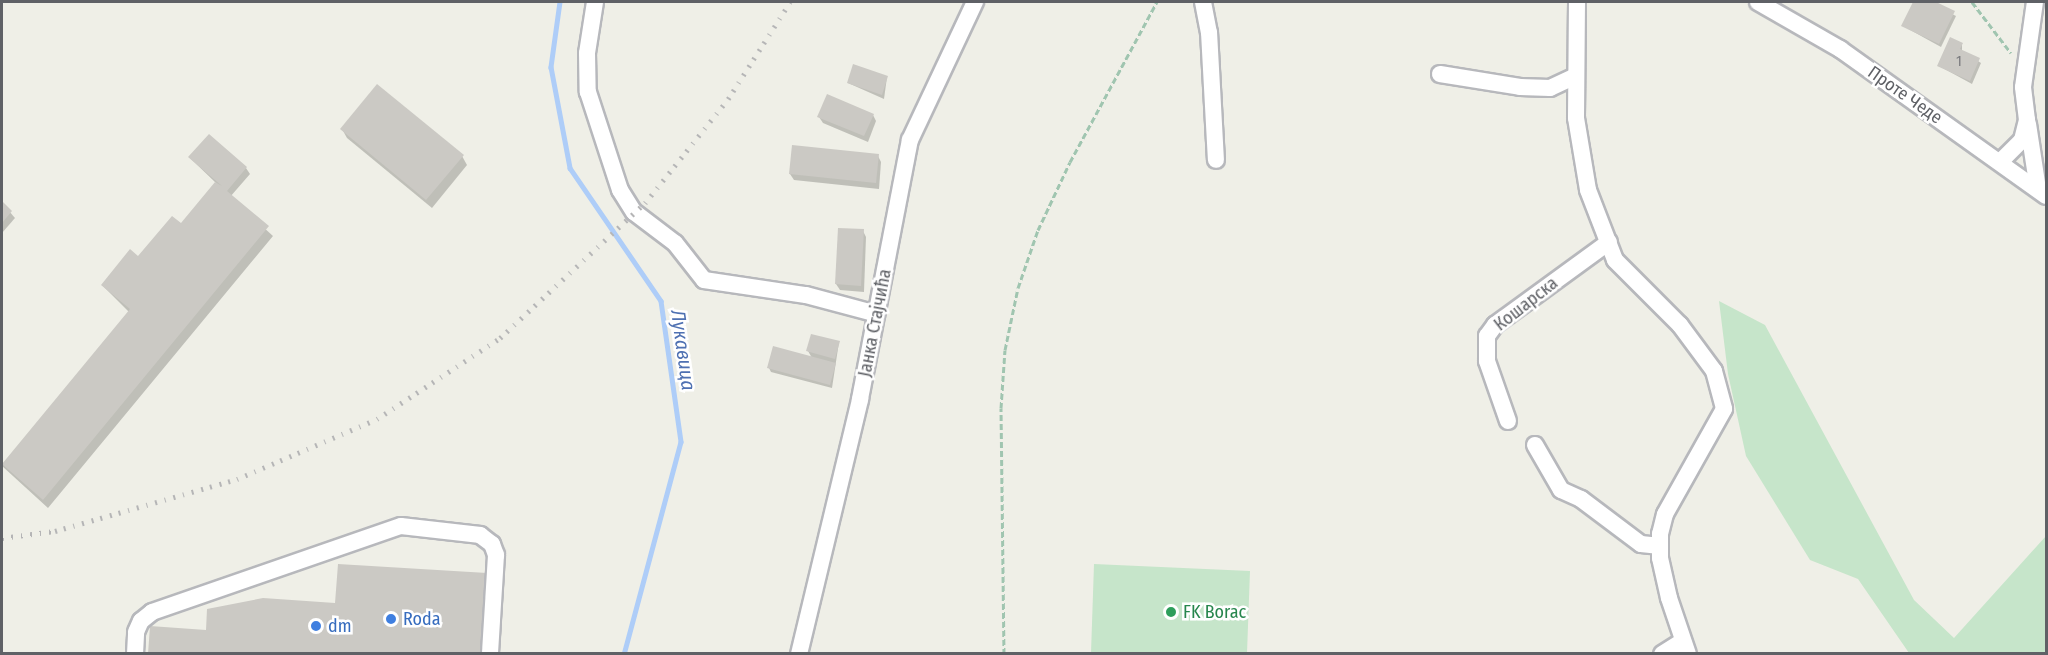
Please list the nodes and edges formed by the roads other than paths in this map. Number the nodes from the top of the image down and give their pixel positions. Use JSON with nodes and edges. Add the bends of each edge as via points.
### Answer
{"nodes":[{"id":1,"x":596,"y":2,"type":"edge"},
{"id":2,"x":975,"y":2,"type":"edge"},
{"id":3,"x":1203,"y":2,"type":"edge"},
{"id":4,"x":1577,"y":2,"type":"edge"},
{"id":5,"x":1758,"y":2,"type":"edge"},
{"id":6,"x":2035,"y":2,"type":"edge"},
{"id":7,"x":1440,"y":74,"type":"dead end"},
{"id":8,"x":1574,"y":77,"type":"junction"},
{"id":9,"x":2027,"y":120,"type":"junction"},
{"id":10,"x":1216,"y":160,"type":"dead end"},
{"id":11,"x":2000,"y":162,"type":"junction"},
{"id":12,"x":2042,"y":193,"type":"edge"},
{"id":13,"x":1609,"y":242,"type":"junction"},
{"id":14,"x":877,"y":314,"type":"junction"},
{"id":15,"x":1508,"y":421,"type":"dead end"},
{"id":16,"x":1535,"y":445,"type":"dead end"},
{"id":17,"x":1660,"y":546,"type":"junction"},
{"id":18,"x":1685,"y":648,"type":"edge"},
{"id":19,"x":135,"y":654,"type":"edge"},
{"id":20,"x":490,"y":654,"type":"edge"},
{"id":21,"x":799,"y":654,"type":"edge"},
{"id":22,"x":1662,"y":654,"type":"edge"}],
"edges":[{"from":1,"to":14,"type":"street","via":[[586,53],[588,92],[620,190],[634,212],[675,243],[695,273],[708,282],[806,295]]},
{"from":2,"to":14,"type":"street","name":"Јанка Стајчића","via":[[910,140]]},
{"from":3,"to":10,"type":"street","via":[[1209,32]]},
{"from":4,"to":8,"type":"street"},
{"from":5,"to":11,"type":"street","name":"Проте Чеде","via":[[1839,49]]},
{"from":6,"to":9,"type":"street","via":[[2023,87]]},
{"from":7,"to":8,"type":"street","via":[[1550,88]]},
{"from":8,"to":13,"type":"street","via":[[1576,118],[1588,190]]},
{"from":9,"to":11,"type":"street","via":[[2022,140]]},
{"from":9,"to":12,"type":"street"},
{"from":11,"to":12,"type":"street","name":"Проте Чеде"},
{"from":13,"to":15,"type":"street","name":"Кошарска","via":[[1495,325],[1487,336],[1486,361]]},
{"from":13,"to":17,"type":"street","via":[[1615,260],[1680,325],[1714,371],[1724,409],[1665,514]]},
{"from":14,"to":21,"type":"street","name":"Јанка Стајчића"},
{"from":16,"to":17,"type":"street","via":[[1561,490],[1641,544]]},
{"from":17,"to":18,"type":"street"},
{"from":18,"to":22,"type":"street"},
{"from":19,"to":20,"type":"street","via":[[136,632],[152,612],[401,526],[480,535],[492,544],[496,555]]}]}
